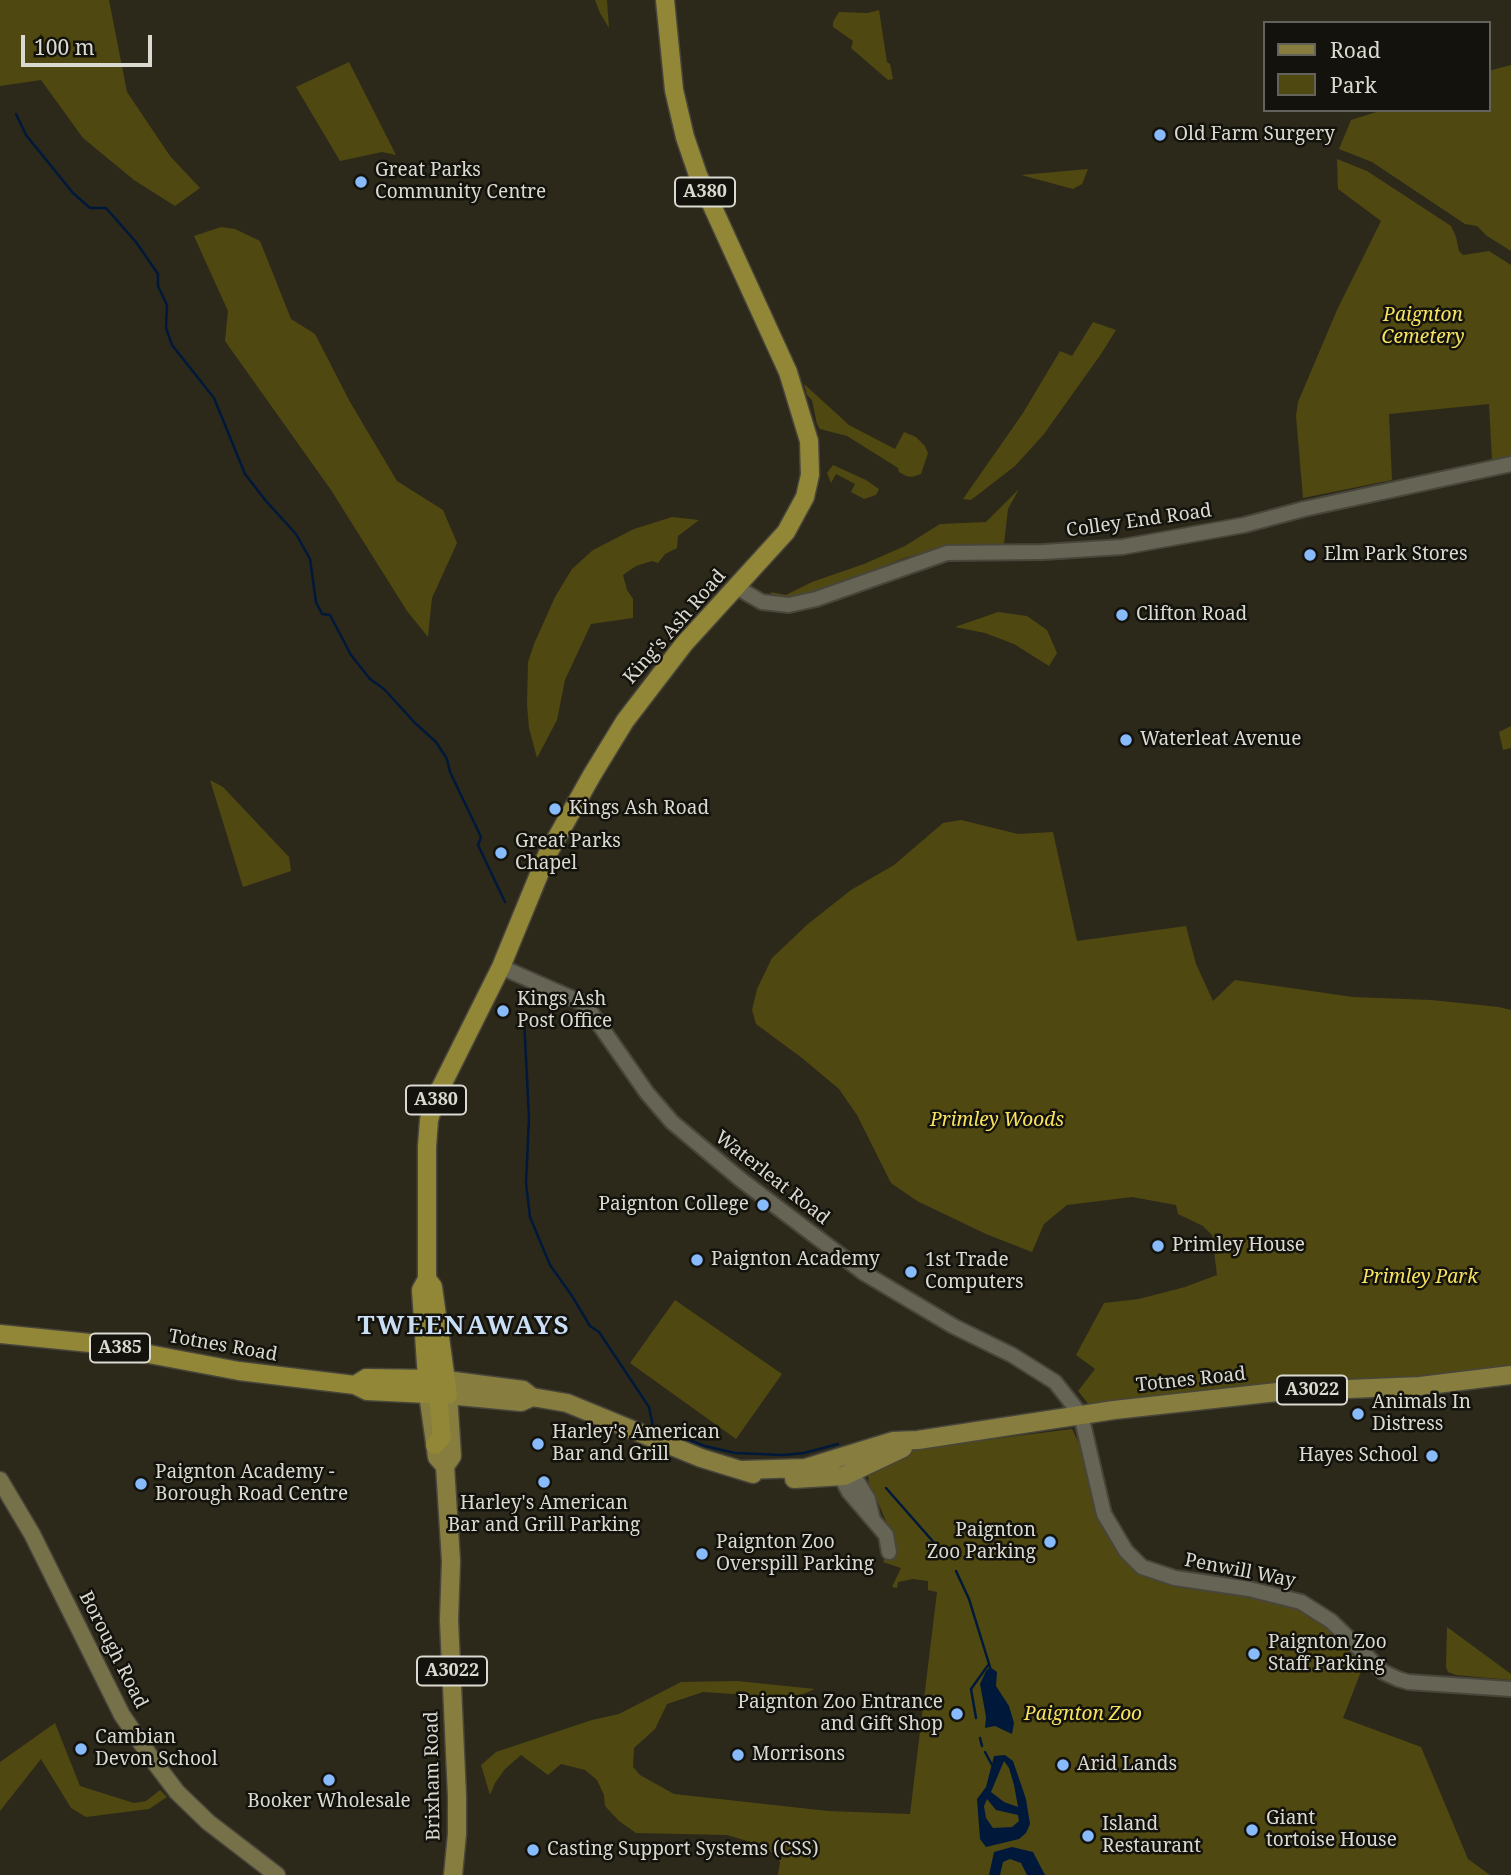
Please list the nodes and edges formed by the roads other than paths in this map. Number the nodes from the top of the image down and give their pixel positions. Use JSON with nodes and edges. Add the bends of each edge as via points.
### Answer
{"nodes":[{"id":1,"x":665,"y":0,"type":"edge"},
{"id":2,"x":1511,"y":464,"type":"edge"},
{"id":3,"x":736,"y":587,"type":"junction"},
{"id":4,"x":501,"y":967,"type":"junction"},
{"id":5,"x":427,"y":1279,"type":"junction"},
{"id":6,"x":0,"y":1334,"type":"edge"},
{"id":7,"x":1511,"y":1375,"type":"edge"},
{"id":8,"x":437,"y":1387,"type":"junction"},
{"id":9,"x":1081,"y":1415,"type":"junction"},
{"id":10,"x":435,"y":1445,"type":"joint"},
{"id":11,"x":445,"y":1466,"type":"junction"},
{"id":12,"x":843,"y":1467,"type":"junction"},
{"id":13,"x":0,"y":1480,"type":"edge"},
{"id":14,"x":889,"y":1552,"type":"dead end"},
{"id":15,"x":1511,"y":1689,"type":"edge"},
{"id":16,"x":277,"y":1875,"type":"edge"},
{"id":17,"x":453,"y":1875,"type":"edge"}],
"edges":[{"from":1,"to":3,"type":"highway","name":"King's Ash Road","number":"A380","via":[[672,76],[685,137],[788,372],[809,441],[810,475],[795,519]]},
{"from":2,"to":3,"type":"street","name":"Colley End Road","via":[[1244,525],[1122,547],[947,553],[789,605],[762,602]]},
{"from":3,"to":4,"type":"highway","name":"King's Ash Road","number":"A380","via":[[684,644],[625,721],[547,855]]},
{"from":4,"to":5,"type":"highway","name":"King's Ash Road","number":"A380","via":[[429,1120]]},
{"from":4,"to":9,"type":"street","name":"Waterleat Road","via":[[585,1004],[646,1093],[693,1141],[863,1273],[1055,1381]]},
{"from":5,"to":8,"type":"highway","name":"King's Ash Road","number":"A380","via":[[435,1296]]},
{"from":5,"to":8,"type":"highway","name":"King's Ash Road","number":"A380","via":[[421,1290]]},
{"from":6,"to":8,"type":"highway","name":"Totnes Road","number":"A385","via":[[90,1343],[239,1371],[355,1385],[367,1391]]},
{"from":7,"to":9,"type":"main road","name":"Totnes Road","number":"A3022","via":[[1433,1385],[1277,1392]]},
{"from":8,"to":10,"type":"highway","via":[[442,1437]]},
{"from":8,"to":11,"type":"main road","name":"Brixham Road","number":"A3022","via":[[452,1456]]},
{"from":8,"to":12,"type":"main road","name":"Totnes Road","number":"A3022","via":[[521,1402],[532,1397],[567,1403],[701,1458],[741,1469]]},
{"from":9,"to":12,"type":"main road","name":"Totnes Road","number":"A3022","via":[[893,1441]]},
{"from":9,"to":15,"type":"street","name":"Penwill Way","via":[[1104,1514],[1142,1567],[1175,1578],[1301,1602],[1331,1621],[1389,1676],[1408,1682]]},
{"from":10,"to":11,"type":"main road","name":"Brixham Road"},
{"from":11,"to":17,"type":"main road","name":"Brixham Road","number":"A3022","via":[[457,1796]]},
{"from":12,"to":14,"type":"street","via":[[868,1499]]},
{"from":13,"to":16,"type":"main road","name":"Borough Road","via":[[32,1534],[122,1715],[152,1759],[198,1812]]}]}
